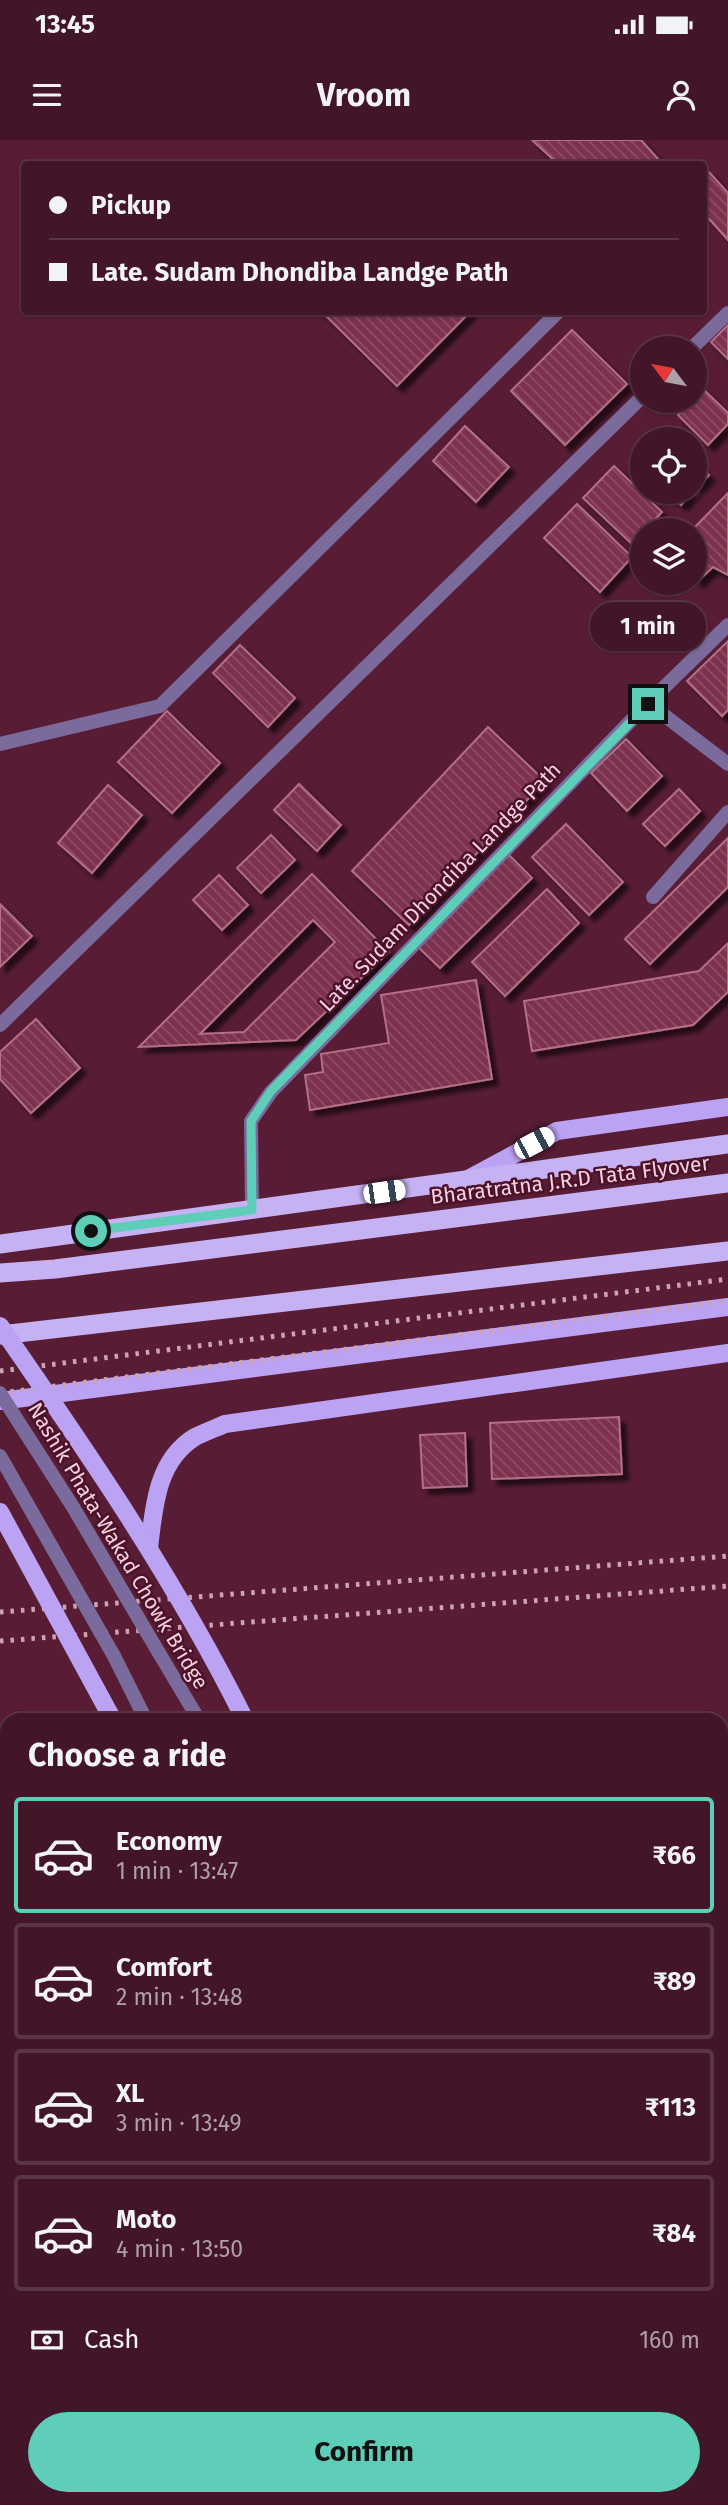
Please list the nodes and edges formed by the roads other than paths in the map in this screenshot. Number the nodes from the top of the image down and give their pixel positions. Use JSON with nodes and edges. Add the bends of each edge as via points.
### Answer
{"nodes":[{"id":1,"x":728,"y":313,"type":"edge"},
{"id":2,"x":555,"y":315,"type":"edge"},
{"id":3,"x":704,"y":336,"type":"edge"},
{"id":4,"x":630,"y":409,"type":"edge"},
{"id":5,"x":728,"y":625,"type":"edge"},
{"id":6,"x":648,"y":704,"type":"junction"},
{"id":7,"x":0,"y":744,"type":"edge"},
{"id":8,"x":728,"y":764,"type":"edge"},
{"id":9,"x":728,"y":812,"type":"edge"},
{"id":10,"x":653,"y":897,"type":"dead end"},
{"id":11,"x":0,"y":1025,"type":"edge"},
{"id":12,"x":728,"y":1107,"type":"edge"},
{"id":13,"x":728,"y":1144,"type":"edge"},
{"id":14,"x":463,"y":1181,"type":"junction"},
{"id":15,"x":728,"y":1183,"type":"edge"},
{"id":16,"x":252,"y":1210,"type":"junction"},
{"id":17,"x":4,"y":1239,"type":"edge"},
{"id":18,"x":728,"y":1251,"type":"edge"},
{"id":19,"x":0,"y":1273,"type":"edge"},
{"id":20,"x":728,"y":1307,"type":"edge"},
{"id":21,"x":0,"y":1326,"type":"edge"},
{"id":22,"x":0,"y":1335,"type":"edge"},
{"id":23,"x":728,"y":1353,"type":"edge"},
{"id":24,"x":0,"y":1393,"type":"edge"},
{"id":25,"x":0,"y":1401,"type":"edge"},
{"id":26,"x":0,"y":1457,"type":"edge"},
{"id":27,"x":0,"y":1512,"type":"edge"},
{"id":28,"x":149,"y":1548,"type":"junction"},
{"id":29,"x":109,"y":1713,"type":"edge"},
{"id":30,"x":142,"y":1713,"type":"edge"},
{"id":31,"x":195,"y":1713,"type":"edge"},
{"id":32,"x":241,"y":1713,"type":"edge"}],
"edges":[{"from":1,"to":3,"type":"street"},
{"from":2,"to":7,"type":"street","via":[[160,706]]},
{"from":4,"to":11,"type":"street"},
{"from":5,"to":6,"type":"street","name":"Late. Sudam Dhondiba Landge Path"},
{"from":6,"to":8,"type":"street"},
{"from":6,"to":16,"type":"street","name":"Late. Sudam Dhondiba Landge Path","via":[[271,1091],[251,1121]]},
{"from":9,"to":10,"type":"street"},
{"from":12,"to":14,"type":"main road","via":[[557,1131]]},
{"from":13,"to":14,"type":"highway"},
{"from":14,"to":16,"type":"highway"},
{"from":15,"to":19,"type":"highway","name":"Bharatratna J.R.D Tata Flyover"},
{"from":16,"to":17,"type":"highway"},
{"from":18,"to":22,"type":"highway"},
{"from":20,"to":25,"type":"main road"},
{"from":21,"to":28,"type":"main road","bridge":true},
{"from":23,"to":28,"type":"main road","via":[[225,1424],[195,1437],[178,1451],[163,1474],[155,1497]]},
{"from":24,"to":31,"type":"street","name":"Nashik Phata-Wakad Chowk Bridge","bridge":true},
{"from":26,"to":30,"type":"street","bridge":true},
{"from":27,"to":29,"type":"main road","bridge":true},
{"from":28,"to":32,"type":"main road","bridge":true}]}
